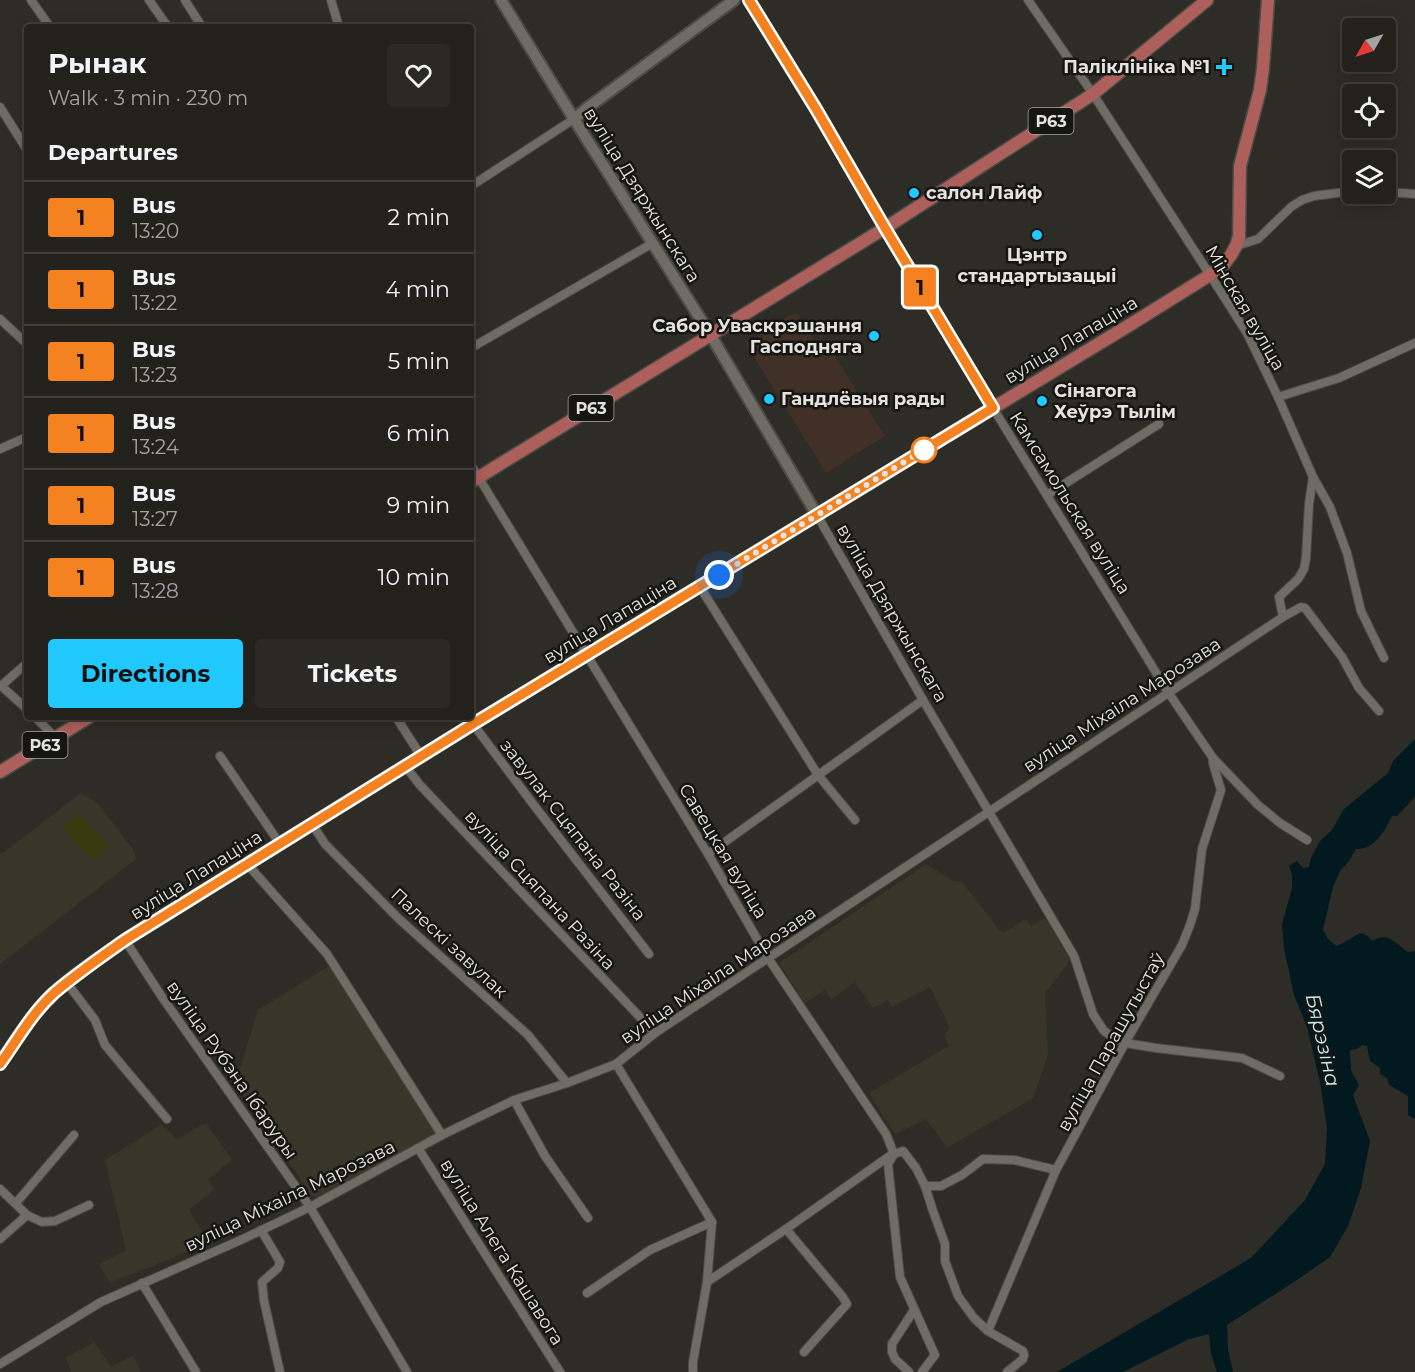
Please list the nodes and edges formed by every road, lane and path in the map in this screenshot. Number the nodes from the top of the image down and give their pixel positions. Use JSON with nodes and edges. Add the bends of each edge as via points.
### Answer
{"nodes":[{"id":1,"x":31,"y":0,"type":"edge"},
{"id":2,"x":149,"y":0,"type":"edge"},
{"id":3,"x":185,"y":0,"type":"edge"},
{"id":4,"x":331,"y":0,"type":"edge"},
{"id":5,"x":501,"y":0,"type":"edge"},
{"id":6,"x":734,"y":0,"type":"edge"},
{"id":7,"x":748,"y":0,"type":"edge"},
{"id":8,"x":1028,"y":0,"type":"edge"},
{"id":9,"x":1207,"y":0,"type":"edge"},
{"id":10,"x":1268,"y":0,"type":"edge"},
{"id":11,"x":48,"y":24,"type":"edge"},
{"id":12,"x":166,"y":24,"type":"edge"},
{"id":13,"x":200,"y":24,"type":"edge"},
{"id":14,"x":338,"y":24,"type":"edge"},
{"id":15,"x":1092,"y":94,"type":"junction"},
{"id":16,"x":0,"y":107,"type":"edge"},
{"id":17,"x":574,"y":119,"type":"junction"},
{"id":18,"x":24,"y":145,"type":"edge"},
{"id":19,"x":474,"y":184,"type":"edge"},
{"id":20,"x":1342,"y":192,"type":"edge"},
{"id":21,"x":1396,"y":193,"type":"edge"},
{"id":22,"x":1415,"y":194,"type":"edge"},
{"id":23,"x":885,"y":228,"type":"junction"},
{"id":24,"x":653,"y":243,"type":"junction"},
{"id":25,"x":1236,"y":246,"type":"junction"},
{"id":26,"x":1210,"y":275,"type":"junction"},
{"id":27,"x":0,"y":319,"type":"edge"},
{"id":28,"x":710,"y":334,"type":"junction"},
{"id":29,"x":24,"y":341,"type":"edge"},
{"id":30,"x":1415,"y":342,"type":"edge"},
{"id":31,"x":474,"y":346,"type":"edge"},
{"id":32,"x":1278,"y":397,"type":"junction"},
{"id":33,"x":993,"y":408,"type":"junction"},
{"id":34,"x":1159,"y":424,"type":"dead end"},
{"id":35,"x":24,"y":438,"type":"edge"},
{"id":36,"x":0,"y":449,"type":"edge"},
{"id":37,"x":1313,"y":477,"type":"junction"},
{"id":38,"x":475,"y":480,"type":"edge"},
{"id":39,"x":1047,"y":495,"type":"junction"},
{"id":40,"x":817,"y":515,"type":"junction"},
{"id":41,"x":700,"y":587,"type":"junction"},
{"id":42,"x":1283,"y":617,"type":"junction"},
{"id":43,"x":586,"y":654,"type":"junction"},
{"id":44,"x":1384,"y":658,"type":"dead end"},
{"id":45,"x":24,"y":666,"type":"edge"},
{"id":46,"x":0,"y":686,"type":"edge"},
{"id":47,"x":1168,"y":692,"type":"junction"},
{"id":48,"x":923,"y":700,"type":"junction"},
{"id":49,"x":24,"y":706,"type":"edge"},
{"id":50,"x":1379,"y":711,"type":"dead end"},
{"id":51,"x":38,"y":720,"type":"edge"},
{"id":52,"x":84,"y":720,"type":"edge"},
{"id":53,"x":398,"y":720,"type":"edge"},
{"id":54,"x":473,"y":724,"type":"junction"},
{"id":55,"x":56,"y":738,"type":"junction"},
{"id":56,"x":220,"y":756,"type":"dead end"},
{"id":57,"x":421,"y":756,"type":"junction"},
{"id":58,"x":1213,"y":758,"type":"junction"},
{"id":59,"x":405,"y":766,"type":"junction"},
{"id":60,"x":0,"y":772,"type":"edge"},
{"id":61,"x":818,"y":775,"type":"junction"},
{"id":62,"x":989,"y":811,"type":"junction"},
{"id":63,"x":855,"y":820,"type":"dead end"},
{"id":64,"x":312,"y":824,"type":"junction"},
{"id":65,"x":1307,"y":840,"type":"dead end"},
{"id":66,"x":280,"y":844,"type":"junction"},
{"id":67,"x":708,"y":854,"type":"junction"},
{"id":68,"x":247,"y":864,"type":"junction"},
{"id":69,"x":125,"y":940,"type":"junction"},
{"id":70,"x":650,"y":954,"type":"dead end"},
{"id":71,"x":768,"y":958,"type":"junction"},
{"id":72,"x":67,"y":983,"type":"junction"},
{"id":73,"x":655,"y":1033,"type":"junction"},
{"id":74,"x":1125,"y":1042,"type":"junction"},
{"id":75,"x":0,"y":1064,"type":"edge"},
{"id":76,"x":616,"y":1064,"type":"junction"},
{"id":77,"x":1280,"y":1076,"type":"dead end"},
{"id":78,"x":567,"y":1083,"type":"junction"},
{"id":79,"x":514,"y":1100,"type":"junction"},
{"id":80,"x":167,"y":1119,"type":"dead end"},
{"id":81,"x":441,"y":1134,"type":"junction"},
{"id":82,"x":74,"y":1135,"type":"dead end"},
{"id":83,"x":418,"y":1148,"type":"junction"},
{"id":84,"x":894,"y":1154,"type":"junction"},
{"id":85,"x":1056,"y":1170,"type":"junction"},
{"id":86,"x":925,"y":1186,"type":"junction"},
{"id":87,"x":0,"y":1189,"type":"edge"},
{"id":88,"x":16,"y":1203,"type":"junction"},
{"id":89,"x":89,"y":1205,"type":"dead end"},
{"id":90,"x":310,"y":1207,"type":"junction"},
{"id":91,"x":27,"y":1215,"type":"junction"},
{"id":92,"x":588,"y":1218,"type":"dead end"},
{"id":93,"x":712,"y":1222,"type":"junction"},
{"id":94,"x":786,"y":1229,"type":"junction"},
{"id":95,"x":261,"y":1230,"type":"junction"},
{"id":96,"x":0,"y":1239,"type":"edge"},
{"id":97,"x":707,"y":1282,"type":"junction"},
{"id":98,"x":142,"y":1283,"type":"junction"},
{"id":99,"x":587,"y":1293,"type":"dead end"},
{"id":100,"x":914,"y":1310,"type":"junction"},
{"id":101,"x":988,"y":1331,"type":"junction"},
{"id":102,"x":804,"y":1352,"type":"dead end"},
{"id":103,"x":0,"y":1364,"type":"edge"},
{"id":104,"x":196,"y":1372,"type":"edge"},
{"id":105,"x":280,"y":1372,"type":"edge"},
{"id":106,"x":407,"y":1372,"type":"edge"},
{"id":107,"x":560,"y":1372,"type":"edge"},
{"id":108,"x":693,"y":1372,"type":"edge"},
{"id":109,"x":909,"y":1372,"type":"edge"},
{"id":110,"x":922,"y":1372,"type":"edge"},
{"id":111,"x":1007,"y":1372,"type":"edge"}],
"edges":[{"from":1,"to":11,"type":"street"},
{"from":2,"to":12,"type":"street"},
{"from":3,"to":13,"type":"street"},
{"from":4,"to":14,"type":"street"},
{"from":5,"to":17,"type":"street","name":"вуліца Дзяржынскага"},
{"from":6,"to":17,"type":"street"},
{"from":7,"to":23,"type":"street","name":"Камсамольская вуліца"},
{"from":8,"to":15,"type":"street","name":"Мінская вуліца"},
{"from":9,"to":15,"type":"main road","number":"Р63"},
{"from":10,"to":25,"type":"main road","via":[[1260,90],[1240,166]]},
{"from":15,"to":23,"type":"main road","number":"Р63"},
{"from":15,"to":26,"type":"street","name":"Мінская вуліца"},
{"from":16,"to":18,"type":"street"},
{"from":17,"to":19,"type":"street"},
{"from":17,"to":24,"type":"street","name":"вуліца Дзяржынскага"},
{"from":20,"to":25,"type":"street","name":"вуліца Лапаціна","via":[[1302,200],[1258,239]]},
{"from":21,"to":22,"type":"street"},
{"from":23,"to":28,"type":"main road","number":"Р63"},
{"from":23,"to":33,"type":"street","name":"Камсамольская вуліца"},
{"from":24,"to":28,"type":"street","name":"вуліца Дзяржынскага"},
{"from":24,"to":31,"type":"street"},
{"from":25,"to":26,"type":"main road","name":"вуліца Лапаціна","via":[[1224,264]]},
{"from":26,"to":32,"type":"street","name":"Мінская вуліца","via":[[1247,333]]},
{"from":26,"to":33,"type":"main road","name":"вуліца Лапаціна"},
{"from":27,"to":29,"type":"street"},
{"from":28,"to":38,"type":"main road","number":"Р63"},
{"from":28,"to":40,"type":"street","name":"вуліца Дзяржынскага"},
{"from":30,"to":32,"type":"street","via":[[1339,378]]},
{"from":32,"to":37,"type":"street","name":"Мінская вуліца"},
{"from":33,"to":39,"type":"street","name":"Камсамольская вуліца"},
{"from":33,"to":40,"type":"main road","name":"вуліца Лапаціна"},
{"from":34,"to":39,"type":"street"},
{"from":35,"to":36,"type":"street"},
{"from":37,"to":42,"type":"street","via":[[1304,569],[1279,597]]},
{"from":37,"to":44,"type":"street","name":"Мінская вуліца","via":[[1330,507],[1347,553],[1361,611]]},
{"from":38,"to":43,"type":"street","name":"Савецкая вуліца"},
{"from":39,"to":47,"type":"street","name":"Камсамольская вуліца"},
{"from":40,"to":41,"type":"main road","name":"вуліца Лапаціна"},
{"from":40,"to":48,"type":"street","name":"вуліца Дзяржынскага"},
{"from":41,"to":43,"type":"main road","name":"вуліца Лапаціна"},
{"from":41,"to":61,"type":"street"},
{"from":42,"to":47,"type":"street","name":"вуліца Міхаіла Марозава"},
{"from":42,"to":50,"type":"street","name":"вуліца Міхаіла Марозава","via":[[1305,608]]},
{"from":43,"to":54,"type":"main road","name":"вуліца Лапаціна"},
{"from":43,"to":67,"type":"street","name":"Савецкая вуліца"},
{"from":45,"to":46,"type":"street"},
{"from":46,"to":49,"type":"street"},
{"from":47,"to":58,"type":"street","name":"Камсамольская вуліца"},
{"from":47,"to":62,"type":"street","name":"вуліца Міхаіла Марозава"},
{"from":48,"to":61,"type":"street"},
{"from":48,"to":62,"type":"street","name":"вуліца Дзяржынскага"},
{"from":51,"to":55,"type":"street"},
{"from":52,"to":55,"type":"main road","number":"Р63"},
{"from":53,"to":57,"type":"street"},
{"from":54,"to":57,"type":"main road","name":"вуліца Лапаціна"},
{"from":54,"to":70,"type":"street","name":"завулак Сцяпана Разіна"},
{"from":55,"to":60,"type":"main road","number":"Р63"},
{"from":56,"to":66,"type":"street"},
{"from":57,"to":59,"type":"main road","name":"вуліца Лапаціна"},
{"from":58,"to":65,"type":"street","name":"Камсамольская вуліца","via":[[1258,805]]},
{"from":58,"to":74,"type":"street","name":"вуліца Парашутыстаў","via":[[1221,790],[1202,849],[1195,909],[1182,945]]},
{"from":59,"to":64,"type":"main road","name":"вуліца Лапаціна"},
{"from":59,"to":73,"type":"street","name":"вуліца Сцяпана Разіна"},
{"from":61,"to":63,"type":"street"},
{"from":61,"to":67,"type":"street"},
{"from":62,"to":71,"type":"street","name":"вуліца Міхаіла Марозава"},
{"from":62,"to":74,"type":"street","name":"вуліца Дзяржынскага","via":[[1074,956],[1093,1014],[1104,1031]]},
{"from":64,"to":66,"type":"main road","name":"вуліца Лапаціна"},
{"from":64,"to":78,"type":"street","name":"Палескі завулак","via":[[325,844],[399,919],[528,1035]]},
{"from":66,"to":68,"type":"main road","name":"вуліца Лапаціна"},
{"from":67,"to":71,"type":"street","name":"Савецкая вуліца"},
{"from":68,"to":69,"type":"main road","name":"вуліца Лапаціна"},
{"from":68,"to":81,"type":"street","name":"вуліца Алега Кашавога","via":[[327,954]]},
{"from":69,"to":72,"type":"main road","name":"вуліца Лапаціна"},
{"from":69,"to":90,"type":"street","name":"вуліца Рубэна Ібаруры"},
{"from":71,"to":73,"type":"street","name":"вуліца Міхаіла Марозава"},
{"from":71,"to":84,"type":"street","name":"Савецкая вуліца","via":[[886,1134]]},
{"from":72,"to":75,"type":"main road","name":"вуліца Лапаціна","via":[[43,1005]]},
{"from":72,"to":80,"type":"street","via":[[95,1020],[105,1045]]},
{"from":73,"to":76,"type":"street","name":"вуліца Міхаіла Марозава"},
{"from":74,"to":77,"type":"street","name":"вуліца Дзяржынскага","via":[[1242,1058]]},
{"from":74,"to":85,"type":"street","name":"вуліца Парашутыстаў"},
{"from":76,"to":78,"type":"street","name":"вуліца Міхаіла Марозава"},
{"from":76,"to":93,"type":"street"},
{"from":78,"to":79,"type":"street","name":"вуліца Міхаіла Марозава"},
{"from":79,"to":81,"type":"street","name":"вуліца Міхаіла Марозава"},
{"from":79,"to":92,"type":"street","via":[[545,1156]]},
{"from":81,"to":83,"type":"street","name":"вуліца Міхаіла Марозава"},
{"from":82,"to":88,"type":"street"},
{"from":83,"to":90,"type":"street","name":"вуліца Міхаіла Марозава"},
{"from":83,"to":107,"type":"street","name":"вуліца Алега Кашавога"},
{"from":84,"to":86,"type":"street","via":[[903,1151]]},
{"from":84,"to":94,"type":"street"},
{"from":84,"to":100,"type":"street","via":[[888,1164],[900,1277]]},
{"from":85,"to":86,"type":"street","via":[[1014,1160],[983,1159],[941,1186]]},
{"from":85,"to":101,"type":"street","name":"вуліца Парашутыстаў"},
{"from":86,"to":101,"type":"street","via":[[958,1296]]},
{"from":87,"to":88,"type":"street"},
{"from":88,"to":91,"type":"street"},
{"from":89,"to":91,"type":"street","via":[[56,1221],[42,1222]]},
{"from":90,"to":95,"type":"street","name":"вуліца Міхаіла Марозава"},
{"from":90,"to":106,"type":"street","name":"вуліца Рубэна Ібаруры"},
{"from":91,"to":96,"type":"street"},
{"from":93,"to":97,"type":"street"},
{"from":93,"to":99,"type":"street","via":[[650,1250]]},
{"from":94,"to":97,"type":"street"},
{"from":94,"to":102,"type":"street","via":[[847,1304]]},
{"from":95,"to":98,"type":"street","name":"вуліца Міхаіла Марозава"},
{"from":95,"to":105,"type":"street","via":[[280,1262],[262,1282]]},
{"from":97,"to":108,"type":"street"},
{"from":98,"to":103,"type":"street","name":"вуліца Міхаіла Марозава","via":[[101,1302]]},
{"from":98,"to":104,"type":"street"},
{"from":100,"to":109,"type":"street","via":[[892,1344],[895,1359]]},
{"from":100,"to":110,"type":"street","via":[[935,1355]]},
{"from":101,"to":111,"type":"street","via":[[1023,1351],[1023,1359]]}]}
